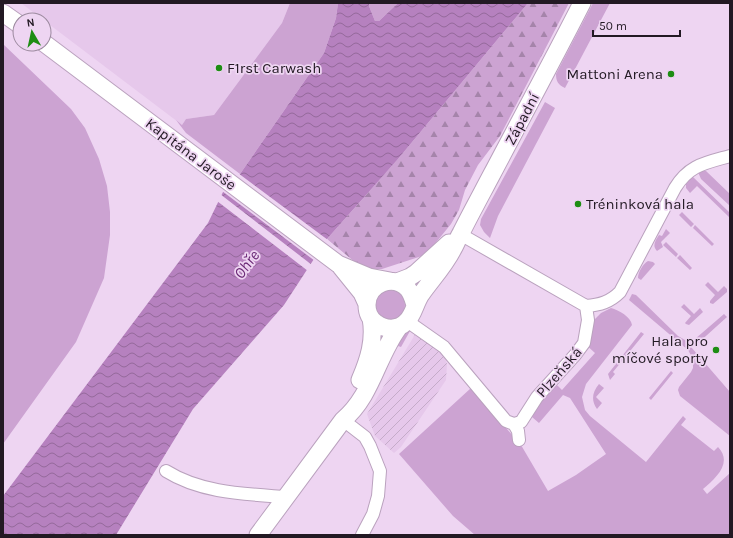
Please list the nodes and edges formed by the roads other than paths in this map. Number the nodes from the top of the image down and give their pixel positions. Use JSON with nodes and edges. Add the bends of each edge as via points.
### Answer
{"nodes":[{"id":1,"x":582,"y":3,"type":"edge"},
{"id":2,"x":3,"y":13,"type":"edge"},
{"id":3,"x":12,"y":20,"type":"edge"},
{"id":4,"x":52,"y":49,"type":"edge"},
{"id":5,"x":730,"y":156,"type":"edge"},
{"id":6,"x":460,"y":234,"type":"junction"},
{"id":7,"x":338,"y":264,"type":"junction"},
{"id":8,"x":393,"y":281,"type":"junction"},
{"id":9,"x":415,"y":305,"type":"junction"},
{"id":10,"x":586,"y":306,"type":"junction"},
{"id":11,"x":369,"y":311,"type":"junction"},
{"id":12,"x":403,"y":324,"type":"junction"},
{"id":13,"x":343,"y":420,"type":"junction"},
{"id":14,"x":514,"y":424,"type":"junction"},
{"id":15,"x":519,"y":440,"type":"dead end"},
{"id":16,"x":166,"y":471,"type":"dead end"},
{"id":17,"x":285,"y":497,"type":"junction"},
{"id":18,"x":258,"y":535,"type":"edge"},
{"id":19,"x":362,"y":535,"type":"edge"}],
"edges":[{"from":1,"to":6,"type":"street","name":"Západní"},
{"from":2,"to":3,"type":"street"},
{"from":4,"to":7,"type":"street","name":"Kapitána Jaroše"},
{"from":5,"to":10,"type":"street","via":[[694,168],[684,175],[620,292],[613,299],[599,305]]},
{"from":6,"to":8,"type":"street","name":"Západní","via":[[416,273]]},
{"from":6,"to":9,"type":"street","name":"Západní","via":[[453,249]]},
{"from":6,"to":10,"type":"street"},
{"from":7,"to":8,"type":"street","name":"Kapitána Jaroše","via":[[369,277]]},
{"from":7,"to":11,"type":"street","name":"Kapitána Jaroše","via":[[362,293]]},
{"from":8,"to":9,"type":"street","via":[[409,290]]},
{"from":8,"to":11,"type":"street","via":[[373,288],[369,294]]},
{"from":9,"to":12,"type":"street","via":[[411,316]]},
{"from":10,"to":14,"type":"street","name":"Plzeňská","via":[[588,320],[584,343],[537,397],[521,422]]},
{"from":11,"to":12,"type":"street","via":[[379,325],[385,328]]},
{"from":11,"to":13,"type":"street","via":[[373,332],[370,355]]},
{"from":12,"to":13,"type":"street","via":[[389,341],[354,411]]},
{"from":12,"to":14,"type":"street","via":[[444,347],[506,421]]},
{"from":13,"to":17,"type":"street"},
{"from":13,"to":19,"type":"street","via":[[365,437],[380,470],[378,496],[373,514]]},
{"from":14,"to":15,"type":"street"},
{"from":16,"to":17,"type":"street","via":[[198,485],[218,490]]},
{"from":17,"to":18,"type":"street"}]}
